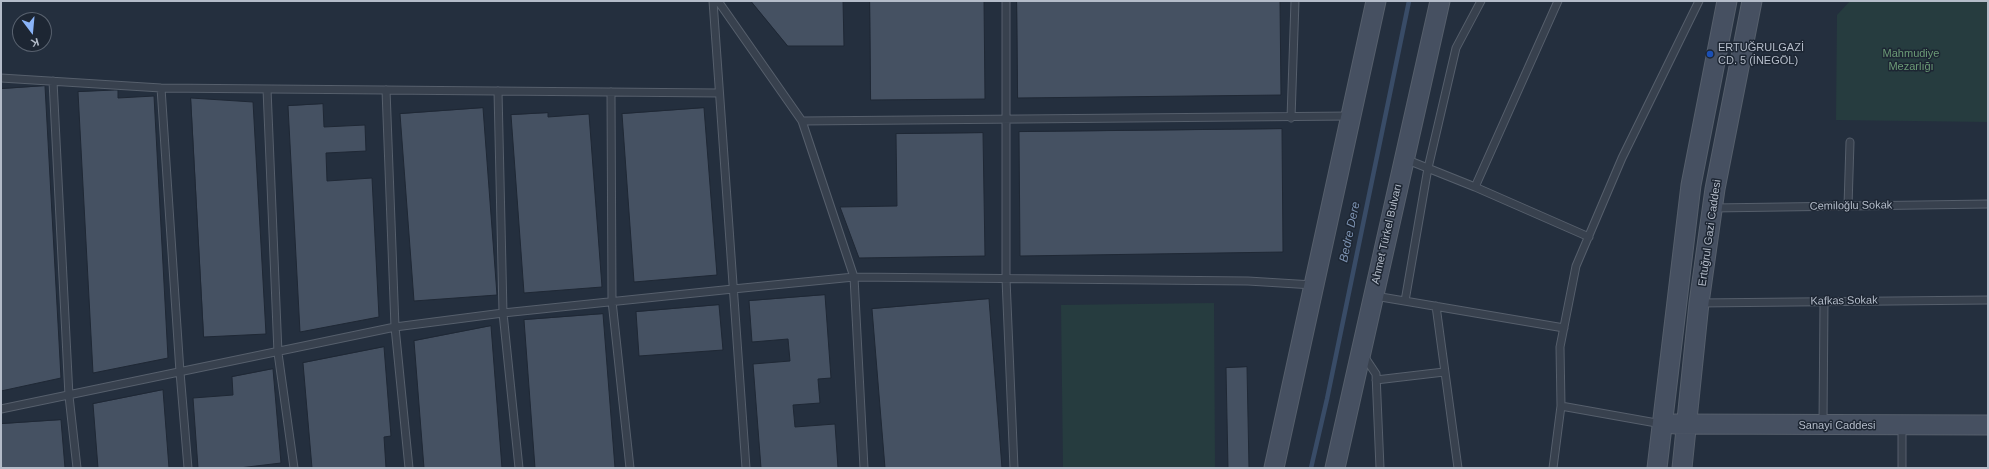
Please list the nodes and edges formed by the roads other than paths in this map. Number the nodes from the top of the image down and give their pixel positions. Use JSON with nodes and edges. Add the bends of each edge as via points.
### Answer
{"nodes":[{"id":1,"x":713,"y":1,"type":"edge"},
{"id":2,"x":718,"y":1,"type":"edge"},
{"id":3,"x":1006,"y":1,"type":"edge"},
{"id":4,"x":1295,"y":1,"type":"edge"},
{"id":5,"x":1376,"y":1,"type":"edge"},
{"id":6,"x":1440,"y":1,"type":"edge"},
{"id":7,"x":1480,"y":1,"type":"edge"},
{"id":8,"x":1558,"y":1,"type":"edge"},
{"id":9,"x":1698,"y":1,"type":"edge"},
{"id":10,"x":1727,"y":1,"type":"edge"},
{"id":11,"x":1752,"y":1,"type":"edge"},
{"id":12,"x":1,"y":78,"type":"edge"},
{"id":13,"x":53,"y":81,"type":"junction"},
{"id":14,"x":160,"y":88,"type":"junction"},
{"id":15,"x":267,"y":89,"type":"junction"},
{"id":16,"x":386,"y":90,"type":"junction"},
{"id":17,"x":498,"y":91,"type":"junction"},
{"id":18,"x":611,"y":92,"type":"junction"},
{"id":19,"x":719,"y":93,"type":"junction"},
{"id":20,"x":1350,"y":116,"type":"junction"},
{"id":21,"x":1291,"y":118,"type":"junction"},
{"id":22,"x":1006,"y":120,"type":"junction"},
{"id":23,"x":802,"y":121,"type":"junction"},
{"id":24,"x":1850,"y":142,"type":"dead end"},
{"id":25,"x":1404,"y":158,"type":"junction"},
{"id":26,"x":1428,"y":168,"type":"junction"},
{"id":27,"x":1475,"y":187,"type":"junction"},
{"id":28,"x":1988,"y":204,"type":"edge"},
{"id":29,"x":1848,"y":206,"type":"junction"},
{"id":30,"x":1713,"y":208,"type":"junction"},
{"id":31,"x":1589,"y":237,"type":"junction"},
{"id":32,"x":854,"y":277,"type":"junction"},
{"id":33,"x":1006,"y":278,"type":"junction"},
{"id":34,"x":1314,"y":285,"type":"junction"},
{"id":35,"x":733,"y":289,"type":"junction"},
{"id":36,"x":1373,"y":296,"type":"junction"},
{"id":37,"x":1988,"y":300,"type":"edge"},
{"id":38,"x":612,"y":301,"type":"junction"},
{"id":39,"x":1405,"y":301,"type":"junction"},
{"id":40,"x":1824,"y":302,"type":"junction"},
{"id":41,"x":1699,"y":303,"type":"junction"},
{"id":42,"x":1436,"y":306,"type":"junction"},
{"id":43,"x":503,"y":313,"type":"junction"},
{"id":44,"x":395,"y":327,"type":"junction"},
{"id":45,"x":1564,"y":328,"type":"junction"},
{"id":46,"x":1361,"y":352,"type":"junction"},
{"id":47,"x":278,"y":353,"type":"junction"},
{"id":48,"x":180,"y":372,"type":"junction"},
{"id":49,"x":1444,"y":372,"type":"junction"},
{"id":50,"x":1376,"y":380,"type":"junction"},
{"id":51,"x":69,"y":396,"type":"junction"},
{"id":52,"x":1561,"y":406,"type":"junction"},
{"id":53,"x":1,"y":409,"type":"edge"},
{"id":54,"x":1662,"y":424,"type":"junction"},
{"id":55,"x":1687,"y":425,"type":"junction"},
{"id":56,"x":1988,"y":425,"type":"edge"},
{"id":57,"x":1823,"y":426,"type":"junction"},
{"id":58,"x":1902,"y":426,"type":"junction"},
{"id":59,"x":77,"y":468,"type":"edge"},
{"id":60,"x":188,"y":468,"type":"edge"},
{"id":61,"x":294,"y":468,"type":"edge"},
{"id":62,"x":409,"y":468,"type":"edge"},
{"id":63,"x":519,"y":468,"type":"edge"},
{"id":64,"x":630,"y":468,"type":"edge"},
{"id":65,"x":746,"y":468,"type":"edge"},
{"id":66,"x":864,"y":468,"type":"edge"},
{"id":67,"x":1014,"y":468,"type":"edge"},
{"id":68,"x":1274,"y":468,"type":"edge"},
{"id":69,"x":1335,"y":468,"type":"edge"},
{"id":70,"x":1380,"y":468,"type":"edge"},
{"id":71,"x":1458,"y":468,"type":"edge"},
{"id":72,"x":1553,"y":468,"type":"edge"},
{"id":73,"x":1657,"y":468,"type":"edge"},
{"id":74,"x":1682,"y":468,"type":"edge"},
{"id":75,"x":1902,"y":468,"type":"edge"}],
"edges":[{"from":1,"to":19,"type":"lane"},
{"from":2,"to":23,"type":"lane"},
{"from":3,"to":22,"type":"lane"},
{"from":4,"to":21,"type":"lane"},
{"from":5,"to":20,"type":"street"},
{"from":6,"to":25,"type":"street","name":"Ahmet Türkel Bulvarı"},
{"from":7,"to":26,"type":"lane","via":[[1456,48]]},
{"from":8,"to":27,"type":"lane"},
{"from":9,"to":31,"type":"lane","via":[[1622,158]]},
{"from":10,"to":54,"type":"street","via":[[1691,185]]},
{"from":11,"to":30,"type":"street","name":"Ertuğrul Gazi Caddesi"},
{"from":12,"to":13,"type":"lane"},
{"from":13,"to":14,"type":"lane"},
{"from":13,"to":51,"type":"lane"},
{"from":14,"to":15,"type":"lane"},
{"from":14,"to":48,"type":"lane"},
{"from":15,"to":16,"type":"lane"},
{"from":15,"to":47,"type":"lane"},
{"from":16,"to":17,"type":"lane"},
{"from":16,"to":44,"type":"lane"},
{"from":17,"to":18,"type":"lane"},
{"from":17,"to":43,"type":"lane"},
{"from":18,"to":19,"type":"lane"},
{"from":18,"to":38,"type":"lane"},
{"from":19,"to":35,"type":"lane"},
{"from":20,"to":21,"type":"lane"},
{"from":20,"to":34,"type":"street"},
{"from":21,"to":22,"type":"lane"},
{"from":22,"to":23,"type":"lane"},
{"from":22,"to":33,"type":"lane"},
{"from":23,"to":32,"type":"lane"},
{"from":24,"to":29,"type":"lane"},
{"from":25,"to":26,"type":"lane"},
{"from":25,"to":36,"type":"street","name":"Ahmet Türkel Bulvarı"},
{"from":26,"to":27,"type":"lane"},
{"from":26,"to":39,"type":"lane"},
{"from":27,"to":31,"type":"lane"},
{"from":28,"to":29,"type":"lane","name":"Cemiloğlu Sokak"},
{"from":29,"to":30,"type":"lane","name":"Cemiloğlu Sokak"},
{"from":30,"to":41,"type":"street","name":"Ertuğrul Gazi Caddesi"},
{"from":31,"to":45,"type":"lane","via":[[1576,266]]},
{"from":32,"to":33,"type":"lane"},
{"from":32,"to":35,"type":"lane"},
{"from":32,"to":66,"type":"lane"},
{"from":33,"to":34,"type":"lane","via":[[1248,281]]},
{"from":33,"to":67,"type":"lane"},
{"from":34,"to":68,"type":"street"},
{"from":35,"to":38,"type":"lane"},
{"from":35,"to":65,"type":"lane"},
{"from":36,"to":39,"type":"lane"},
{"from":36,"to":46,"type":"street","name":"Ahmet Türkel Bulvarı"},
{"from":37,"to":40,"type":"lane","name":"Kafkas Sokak"},
{"from":38,"to":43,"type":"lane"},
{"from":38,"to":64,"type":"lane"},
{"from":39,"to":42,"type":"lane"},
{"from":40,"to":41,"type":"lane","name":"Kafkas Sokak"},
{"from":40,"to":57,"type":"lane"},
{"from":41,"to":55,"type":"street","name":"Ertuğrul Gazi Caddesi"},
{"from":42,"to":45,"type":"lane"},
{"from":42,"to":49,"type":"lane"},
{"from":43,"to":44,"type":"lane"},
{"from":43,"to":63,"type":"lane"},
{"from":44,"to":47,"type":"lane"},
{"from":44,"to":62,"type":"lane"},
{"from":45,"to":52,"type":"lane","via":[[1560,347]]},
{"from":46,"to":50,"type":"lane","via":[[1376,374]]},
{"from":46,"to":69,"type":"street","name":"Ahmet Türkel Bulvarı"},
{"from":47,"to":48,"type":"lane"},
{"from":47,"to":61,"type":"lane"},
{"from":48,"to":51,"type":"lane"},
{"from":48,"to":60,"type":"lane"},
{"from":49,"to":50,"type":"lane"},
{"from":49,"to":71,"type":"lane"},
{"from":50,"to":70,"type":"lane"},
{"from":51,"to":53,"type":"lane"},
{"from":51,"to":59,"type":"lane"},
{"from":52,"to":54,"type":"lane"},
{"from":52,"to":72,"type":"lane"},
{"from":54,"to":55,"type":"street","name":"Sanayi Caddesi"},
{"from":54,"to":73,"type":"street"},
{"from":55,"to":57,"type":"street","name":"Sanayi Caddesi"},
{"from":55,"to":74,"type":"street","name":"Ertuğrul Gazi Caddesi"},
{"from":56,"to":58,"type":"street","name":"Sanayi Caddesi"},
{"from":57,"to":58,"type":"street","name":"Sanayi Caddesi"},
{"from":58,"to":75,"type":"lane"}]}
